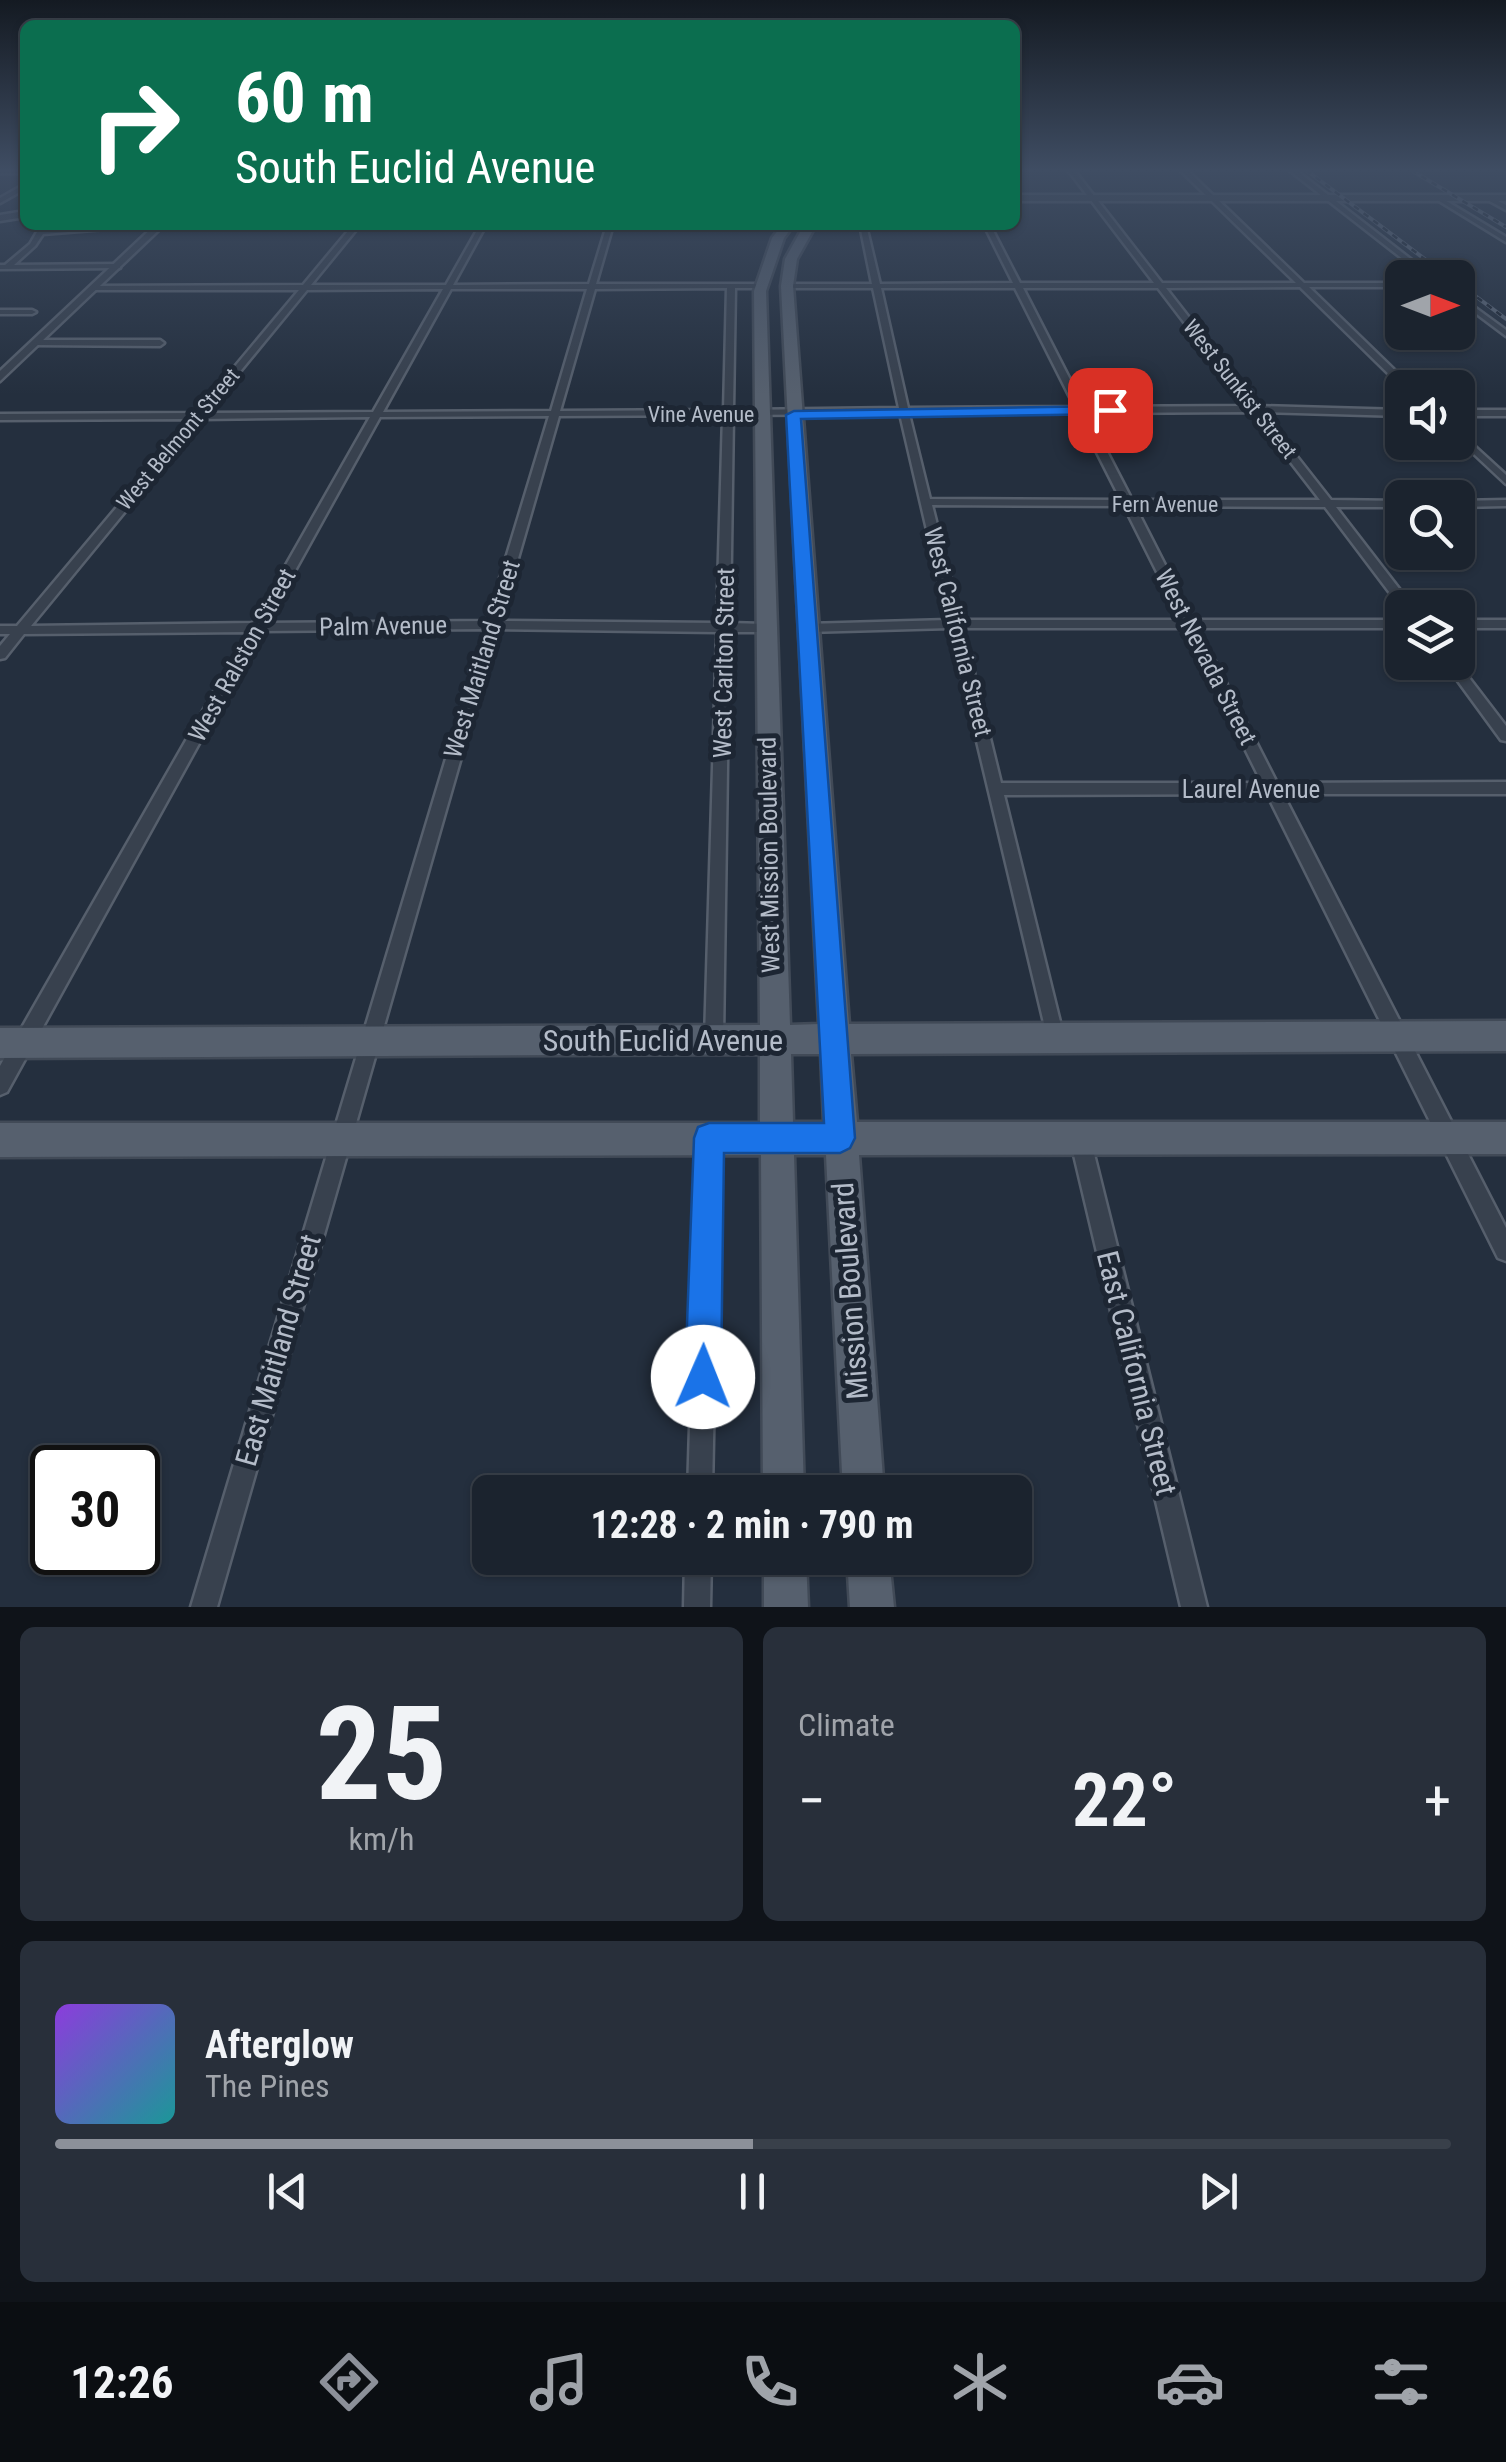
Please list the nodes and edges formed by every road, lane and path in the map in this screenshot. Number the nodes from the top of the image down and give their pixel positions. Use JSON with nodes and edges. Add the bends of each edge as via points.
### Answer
{"nodes":[{"id":1,"x":33,"y":245,"type":"edge"},
{"id":2,"x":139,"y":245,"type":"edge"},
{"id":3,"x":340,"y":245,"type":"edge"},
{"id":4,"x":472,"y":245,"type":"edge"},
{"id":5,"x":604,"y":245,"type":"edge"},
{"id":6,"x":776,"y":245,"type":"edge"},
{"id":7,"x":799,"y":245,"type":"edge"},
{"id":8,"x":867,"y":245,"type":"edge"},
{"id":9,"x":998,"y":245,"type":"edge"},
{"id":10,"x":1128,"y":245,"type":"edge"},
{"id":11,"x":1261,"y":245,"type":"edge"},
{"id":12,"x":117,"y":266,"type":"junction"},
{"id":13,"x":3,"y":267,"type":"edge"},
{"id":14,"x":876,"y":284,"type":"junction"},
{"id":15,"x":1018,"y":284,"type":"junction"},
{"id":16,"x":1158,"y":284,"type":"junction"},
{"id":17,"x":1302,"y":285,"type":"junction"},
{"id":18,"x":1385,"y":285,"type":"edge"},
{"id":19,"x":306,"y":286,"type":"junction"},
{"id":20,"x":448,"y":286,"type":"junction"},
{"id":21,"x":591,"y":286,"type":"junction"},
{"id":22,"x":731,"y":286,"type":"junction"},
{"id":23,"x":762,"y":286,"type":"junction"},
{"id":24,"x":787,"y":286,"type":"junction"},
{"id":25,"x":95,"y":288,"type":"junction"},
{"id":26,"x":1475,"y":310,"type":"edge"},
{"id":27,"x":0,"y":312,"type":"edge"},
{"id":28,"x":32,"y":312,"type":"dead end"},
{"id":29,"x":1506,"y":334,"type":"edge"},
{"id":30,"x":160,"y":342,"type":"dead end"},
{"id":31,"x":36,"y":343,"type":"junction"},
{"id":32,"x":1390,"y":370,"type":"edge"},
{"id":33,"x":0,"y":378,"type":"edge"},
{"id":34,"x":1256,"y":409,"type":"junction"},
{"id":35,"x":1080,"y":411,"type":"junction"},
{"id":36,"x":904,"y":412,"type":"junction"},
{"id":37,"x":1385,"y":412,"type":"edge"},
{"id":38,"x":556,"y":413,"type":"junction"},
{"id":39,"x":730,"y":413,"type":"junction"},
{"id":40,"x":1475,"y":413,"type":"edge"},
{"id":41,"x":1506,"y":413,"type":"edge"},
{"id":42,"x":199,"y":414,"type":"junction"},
{"id":43,"x":376,"y":414,"type":"junction"},
{"id":44,"x":760,"y":414,"type":"junction"},
{"id":45,"x":794,"y":415,"type":"junction"},
{"id":46,"x":0,"y":417,"type":"edge"},
{"id":47,"x":1475,"y":451,"type":"edge"},
{"id":48,"x":1506,"y":481,"type":"edge"},
{"id":49,"x":927,"y":502,"type":"junction"},
{"id":50,"x":1125,"y":503,"type":"junction"},
{"id":51,"x":1385,"y":504,"type":"edge"},
{"id":52,"x":1475,"y":504,"type":"edge"},
{"id":53,"x":1506,"y":504,"type":"edge"},
{"id":54,"x":1331,"y":505,"type":"junction"},
{"id":55,"x":1395,"y":590,"type":"edge"},
{"id":56,"x":957,"y":624,"type":"junction"},
{"id":57,"x":1385,"y":624,"type":"edge"},
{"id":58,"x":1475,"y":624,"type":"edge"},
{"id":59,"x":1506,"y":624,"type":"edge"},
{"id":60,"x":492,"y":625,"type":"junction"},
{"id":61,"x":1192,"y":625,"type":"junction"},
{"id":62,"x":725,"y":627,"type":"junction"},
{"id":63,"x":258,"y":628,"type":"junction"},
{"id":64,"x":767,"y":628,"type":"junction"},
{"id":65,"x":807,"y":628,"type":"junction"},
{"id":66,"x":0,"y":630,"type":"edge"},
{"id":67,"x":20,"y":630,"type":"junction"},
{"id":68,"x":0,"y":654,"type":"edge"},
{"id":69,"x":1464,"y":680,"type":"edge"},
{"id":70,"x":1506,"y":736,"type":"edge"},
{"id":71,"x":1506,"y":788,"type":"edge"},
{"id":72,"x":996,"y":789,"type":"junction"},
{"id":73,"x":1273,"y":790,"type":"junction"},
{"id":74,"x":1506,"y":1036,"type":"edge"},
{"id":75,"x":1055,"y":1038,"type":"junction"},
{"id":76,"x":1399,"y":1038,"type":"junction"},
{"id":77,"x":714,"y":1040,"type":"junction"},
{"id":78,"x":773,"y":1040,"type":"junction"},
{"id":79,"x":833,"y":1040,"type":"junction"},
{"id":80,"x":368,"y":1042,"type":"junction"},
{"id":81,"x":12,"y":1043,"type":"edge"},
{"id":82,"x":0,"y":1085,"type":"edge"},
{"id":83,"x":836,"y":1090,"type":"joint"},
{"id":84,"x":353,"y":1093,"type":"joint"},
{"id":85,"x":339,"y":1138,"type":"junction"},
{"id":86,"x":709,"y":1138,"type":"junction"},
{"id":87,"x":776,"y":1138,"type":"junction"},
{"id":88,"x":840,"y":1138,"type":"junction"},
{"id":89,"x":1080,"y":1138,"type":"junction"},
{"id":90,"x":1450,"y":1138,"type":"junction"},
{"id":91,"x":1506,"y":1138,"type":"edge"},
{"id":92,"x":0,"y":1140,"type":"edge"},
{"id":93,"x":1506,"y":1250,"type":"edge"},
{"id":94,"x":700,"y":1475,"type":"edge"},
{"id":95,"x":784,"y":1475,"type":"edge"},
{"id":96,"x":863,"y":1475,"type":"edge"},
{"id":97,"x":698,"y":1575,"type":"edge"},
{"id":98,"x":785,"y":1575,"type":"edge"},
{"id":99,"x":869,"y":1575,"type":"edge"},
{"id":100,"x":204,"y":1607,"type":"edge"},
{"id":101,"x":697,"y":1607,"type":"edge"},
{"id":102,"x":786,"y":1607,"type":"edge"},
{"id":103,"x":872,"y":1607,"type":"edge"},
{"id":104,"x":1194,"y":1607,"type":"edge"}],
"edges":[{"from":1,"to":13,"type":"street"},
{"from":2,"to":12,"type":"street"},
{"from":3,"to":19,"type":"street","name":"West Belmont Street"},
{"from":4,"to":20,"type":"street","name":"West Ralston Street"},
{"from":5,"to":21,"type":"street","name":"West Maitland Street"},
{"from":6,"to":23,"type":"main road","name":"West Mission Boulevard"},
{"from":7,"to":24,"type":"main road","name":"West Mission Boulevard"},
{"from":8,"to":14,"type":"street","name":"West California Street"},
{"from":9,"to":15,"type":"street","name":"West Nevada Street"},
{"from":10,"to":16,"type":"street","name":"West Sunkist Street"},
{"from":11,"to":17,"type":"street"},
{"from":12,"to":13,"type":"street"},
{"from":12,"to":25,"type":"street"},
{"from":14,"to":15,"type":"street"},
{"from":14,"to":24,"type":"street"},
{"from":14,"to":36,"type":"street","name":"West California Street"},
{"from":15,"to":16,"type":"street"},
{"from":15,"to":35,"type":"street","name":"West Nevada Street"},
{"from":16,"to":17,"type":"street"},
{"from":16,"to":34,"type":"street","name":"West Sunkist Street"},
{"from":17,"to":18,"type":"street"},
{"from":17,"to":32,"type":"street"},
{"from":19,"to":20,"type":"street"},
{"from":19,"to":25,"type":"street"},
{"from":19,"to":42,"type":"street","name":"West Belmont Street"},
{"from":20,"to":21,"type":"street"},
{"from":20,"to":43,"type":"street","name":"West Ralston Street"},
{"from":21,"to":22,"type":"street"},
{"from":21,"to":38,"type":"street","name":"West Maitland Street"},
{"from":22,"to":23,"type":"street"},
{"from":22,"to":39,"type":"street","name":"West Carlton Street"},
{"from":23,"to":44,"type":"main road","name":"West Mission Boulevard"},
{"from":24,"to":45,"type":"main road","name":"West Mission Boulevard"},
{"from":25,"to":31,"type":"street"},
{"from":26,"to":29,"type":"street"},
{"from":27,"to":28,"type":"street"},
{"from":30,"to":31,"type":"street"},
{"from":31,"to":33,"type":"street"},
{"from":34,"to":35,"type":"street","name":"Vine Avenue"},
{"from":34,"to":37,"type":"street","name":"Vine Avenue"},
{"from":34,"to":54,"type":"street","name":"West Sunkist Street"},
{"from":35,"to":36,"type":"street","name":"Vine Avenue"},
{"from":35,"to":50,"type":"street","name":"West Nevada Street"},
{"from":36,"to":45,"type":"street","name":"Vine Avenue"},
{"from":36,"to":49,"type":"street","name":"West California Street"},
{"from":38,"to":39,"type":"street","name":"Vine Avenue"},
{"from":38,"to":43,"type":"street","name":"Vine Avenue"},
{"from":38,"to":60,"type":"street","name":"West Maitland Street"},
{"from":39,"to":44,"type":"street","name":"Vine Avenue"},
{"from":39,"to":62,"type":"street","name":"West Carlton Street"},
{"from":40,"to":41,"type":"street"},
{"from":42,"to":43,"type":"street","name":"Vine Avenue"},
{"from":42,"to":46,"type":"street","name":"Vine Avenue"},
{"from":42,"to":67,"type":"street","name":"West Belmont Street"},
{"from":43,"to":63,"type":"street","name":"West Ralston Street"},
{"from":44,"to":45,"type":"street","name":"Vine Avenue"},
{"from":44,"to":64,"type":"main road","name":"West Mission Boulevard"},
{"from":45,"to":65,"type":"main road","name":"West Mission Boulevard"},
{"from":47,"to":48,"type":"street"},
{"from":49,"to":50,"type":"street","name":"Fern Avenue"},
{"from":49,"to":56,"type":"street","name":"West California Street"},
{"from":50,"to":54,"type":"street","name":"Fern Avenue"},
{"from":50,"to":61,"type":"street","name":"West Nevada Street"},
{"from":51,"to":54,"type":"street","name":"Fern Avenue"},
{"from":52,"to":53,"type":"street"},
{"from":54,"to":55,"type":"street","name":"West Sunkist Street"},
{"from":56,"to":61,"type":"street"},
{"from":56,"to":65,"type":"street"},
{"from":56,"to":72,"type":"street","name":"West California Street"},
{"from":57,"to":61,"type":"street"},
{"from":58,"to":59,"type":"street"},
{"from":60,"to":62,"type":"street","name":"Palm Avenue"},
{"from":60,"to":63,"type":"street","name":"Palm Avenue"},
{"from":60,"to":80,"type":"street","name":"West Maitland Street"},
{"from":61,"to":73,"type":"street","name":"West Nevada Street"},
{"from":62,"to":64,"type":"street","name":"Palm Avenue"},
{"from":62,"to":77,"type":"street","name":"West Carlton Street"},
{"from":63,"to":67,"type":"street","name":"Palm Avenue"},
{"from":63,"to":81,"type":"street","name":"West Ralston Street"},
{"from":64,"to":78,"type":"main road","name":"West Mission Boulevard"},
{"from":65,"to":79,"type":"main road","name":"West Mission Boulevard"},
{"from":66,"to":67,"type":"street","name":"Palm Avenue"},
{"from":67,"to":68,"type":"street","name":"West Belmont Street"},
{"from":69,"to":70,"type":"street"},
{"from":71,"to":73,"type":"street","name":"Laurel Avenue"},
{"from":72,"to":73,"type":"street","name":"Laurel Avenue"},
{"from":72,"to":75,"type":"street","name":"West California Street"},
{"from":73,"to":76,"type":"street","name":"West Nevada Street"},
{"from":74,"to":76,"type":"main road","name":"South Euclid Avenue"},
{"from":75,"to":76,"type":"main road","name":"South Euclid Avenue"},
{"from":75,"to":79,"type":"main road","name":"South Euclid Avenue"},
{"from":76,"to":90,"type":"street","name":"West Nevada Street"},
{"from":77,"to":78,"type":"main road","name":"South Euclid Avenue"},
{"from":77,"to":80,"type":"main road","name":"South Euclid Avenue"},
{"from":78,"to":79,"type":"main road","name":"South Euclid Avenue"},
{"from":78,"to":87,"type":"main road","name":"West Mission Boulevard"},
{"from":79,"to":83,"type":"main road","name":"West Mission Boulevard"},
{"from":80,"to":81,"type":"main road","name":"South Euclid Avenue"},
{"from":80,"to":84,"type":"street","name":"West Maitland Street"},
{"from":81,"to":82,"type":"street","name":"West Ralston Street"},
{"from":83,"to":88,"type":"main road","name":"Mission Boulevard"},
{"from":84,"to":85,"type":"street","name":"East Maitland Street"},
{"from":85,"to":86,"type":"main road"},
{"from":85,"to":92,"type":"main road"},
{"from":85,"to":100,"type":"street","name":"East Maitland Street"},
{"from":86,"to":87,"type":"main road"},
{"from":86,"to":94,"type":"street"},
{"from":87,"to":88,"type":"main road"},
{"from":87,"to":95,"type":"main road","name":"West Mission Boulevard"},
{"from":88,"to":89,"type":"main road"},
{"from":88,"to":96,"type":"main road","name":"Mission Boulevard"},
{"from":89,"to":90,"type":"main road"},
{"from":89,"to":104,"type":"street","name":"East California Street"},
{"from":90,"to":91,"type":"main road"},
{"from":90,"to":93,"type":"street","name":"West Nevada Street"},
{"from":97,"to":101,"type":"street"},
{"from":98,"to":102,"type":"main road"},
{"from":99,"to":103,"type":"main road"}]}
